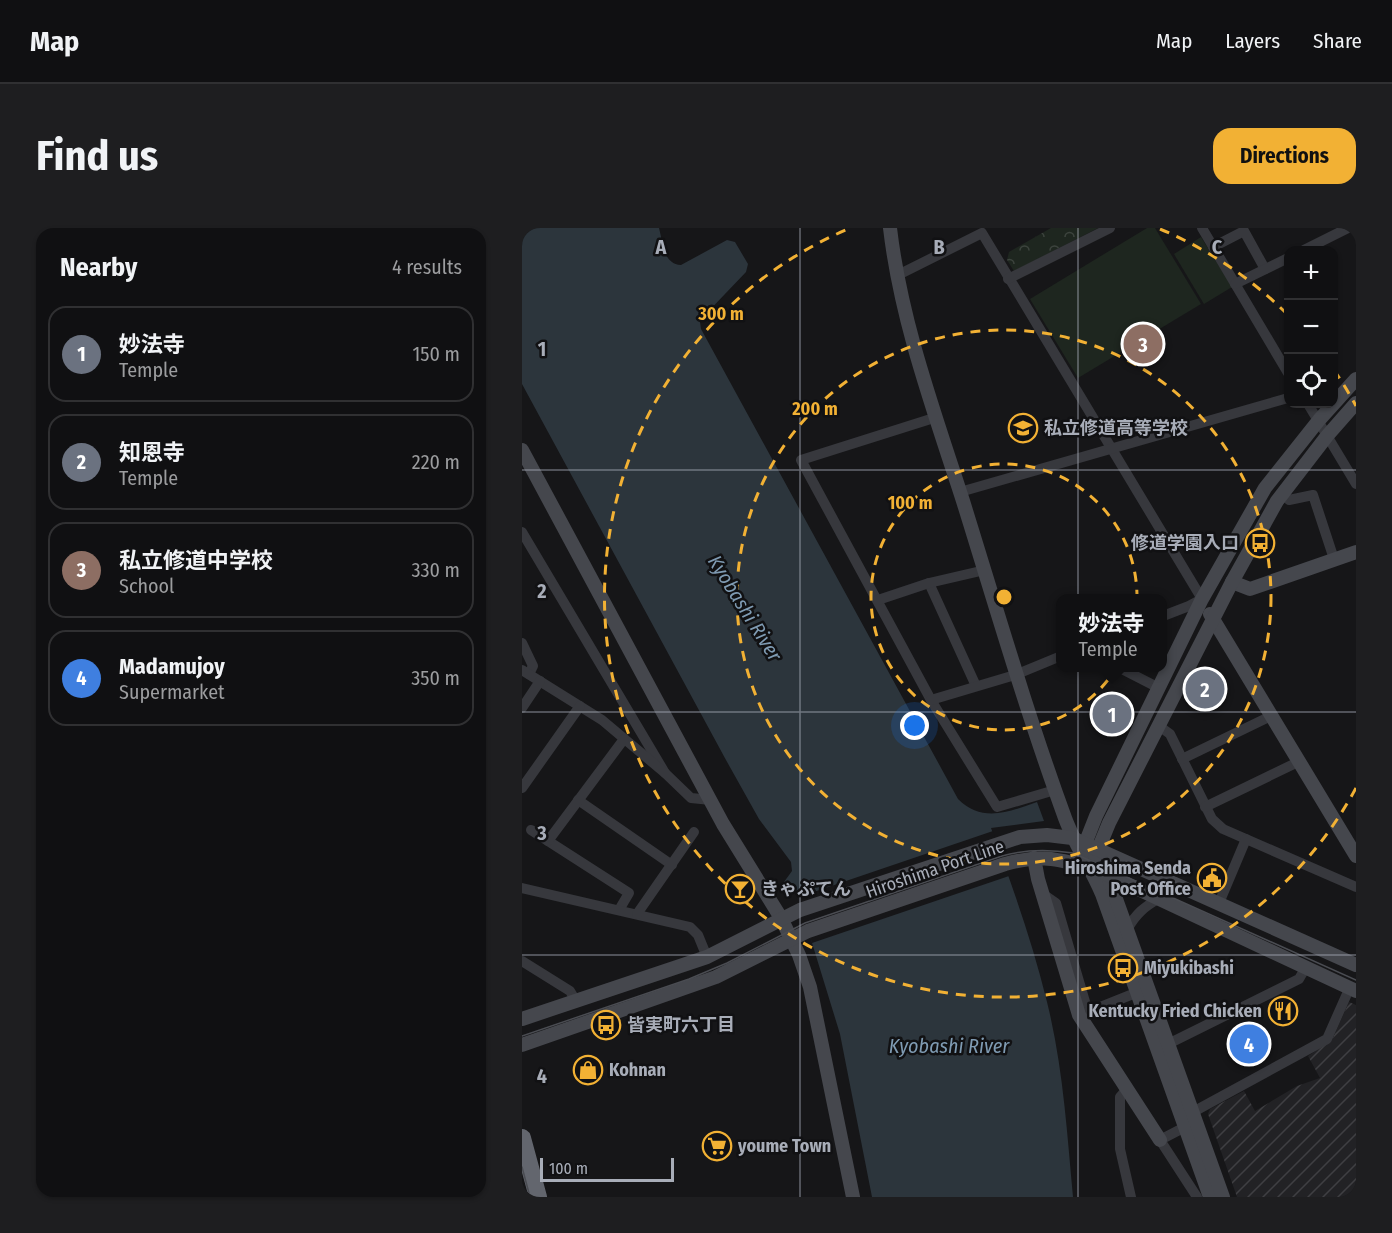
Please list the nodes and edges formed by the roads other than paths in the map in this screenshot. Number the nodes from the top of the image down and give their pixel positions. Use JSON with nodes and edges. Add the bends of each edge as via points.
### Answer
{"nodes":[{"id":1,"x":890,"y":228,"type":"edge"},
{"id":2,"x":1110,"y":228,"type":"edge"},
{"id":3,"x":1202,"y":228,"type":"edge"},
{"id":4,"x":1348,"y":228,"type":"edge"},
{"id":5,"x":1312,"y":246,"type":"edge"},
{"id":6,"x":1213,"y":247,"type":"junction"},
{"id":7,"x":1284,"y":260,"type":"edge"},
{"id":8,"x":1265,"y":269,"type":"junction"},
{"id":9,"x":898,"y":275,"type":"junction"},
{"id":10,"x":1008,"y":279,"type":"junction"},
{"id":11,"x":1235,"y":284,"type":"junction"},
{"id":12,"x":1284,"y":366,"type":"edge"},
{"id":13,"x":1356,"y":380,"type":"edge"},
{"id":14,"x":1284,"y":399,"type":"edge"},
{"id":15,"x":1356,"y":404,"type":"edge"},
{"id":16,"x":1311,"y":408,"type":"edge"},
{"id":17,"x":937,"y":417,"type":"junction"},
{"id":18,"x":1319,"y":420,"type":"junction"},
{"id":19,"x":1327,"y":436,"type":"junction"},
{"id":20,"x":1112,"y":448,"type":"junction"},
{"id":21,"x":522,"y":450,"type":"edge"},
{"id":22,"x":1356,"y":484,"type":"edge"},
{"id":23,"x":960,"y":492,"type":"junction"},
{"id":24,"x":1282,"y":494,"type":"junction"},
{"id":25,"x":524,"y":540,"type":"edge"},
{"id":26,"x":1356,"y":552,"type":"edge"},
{"id":27,"x":1334,"y":559,"type":"junction"},
{"id":28,"x":984,"y":570,"type":"junction"},
{"id":29,"x":1232,"y":582,"type":"junction"},
{"id":30,"x":929,"y":584,"type":"junction"},
{"id":31,"x":1202,"y":599,"type":"junction"},
{"id":32,"x":878,"y":600,"type":"junction"},
{"id":33,"x":1167,"y":614,"type":"edge"},
{"id":34,"x":1213,"y":619,"type":"junction"},
{"id":35,"x":522,"y":643,"type":"edge"},
{"id":36,"x":1056,"y":658,"type":"edge"},
{"id":37,"x":1167,"y":671,"type":"edge"},
{"id":38,"x":526,"y":672,"type":"edge"},
{"id":39,"x":1128,"y":672,"type":"edge"},
{"id":40,"x":1167,"y":672,"type":"edge"},
{"id":41,"x":1015,"y":675,"type":"junction"},
{"id":42,"x":540,"y":681,"type":"junction"},
{"id":43,"x":976,"y":686,"type":"junction"},
{"id":44,"x":1159,"y":688,"type":"junction"},
{"id":45,"x":931,"y":700,"type":"junction"},
{"id":46,"x":580,"y":706,"type":"junction"},
{"id":47,"x":522,"y":708,"type":"edge"},
{"id":48,"x":1271,"y":716,"type":"junction"},
{"id":49,"x":1159,"y":726,"type":"junction"},
{"id":50,"x":624,"y":739,"type":"junction"},
{"id":51,"x":1182,"y":759,"type":"junction"},
{"id":52,"x":1298,"y":762,"type":"junction"},
{"id":53,"x":665,"y":773,"type":"junction"},
{"id":54,"x":522,"y":788,"type":"edge"},
{"id":55,"x":1054,"y":790,"type":"junction"},
{"id":56,"x":578,"y":800,"type":"junction"},
{"id":57,"x":711,"y":800,"type":"junction"},
{"id":58,"x":1205,"y":807,"type":"junction"},
{"id":59,"x":531,"y":830,"type":"dead end"},
{"id":60,"x":694,"y":832,"type":"dead end"},
{"id":61,"x":1246,"y":839,"type":"junction"},
{"id":62,"x":548,"y":841,"type":"junction"},
{"id":63,"x":1079,"y":841,"type":"junction"},
{"id":64,"x":1098,"y":850,"type":"junction"},
{"id":65,"x":1356,"y":856,"type":"edge"},
{"id":66,"x":1034,"y":858,"type":"junction"},
{"id":67,"x":672,"y":865,"type":"junction"},
{"id":68,"x":1091,"y":867,"type":"junction"},
{"id":69,"x":1108,"y":876,"type":"junction"},
{"id":70,"x":1356,"y":887,"type":"edge"},
{"id":71,"x":522,"y":888,"type":"edge"},
{"id":72,"x":1158,"y":899,"type":"junction"},
{"id":73,"x":1219,"y":903,"type":"junction"},
{"id":74,"x":619,"y":910,"type":"junction"},
{"id":75,"x":637,"y":914,"type":"junction"},
{"id":76,"x":781,"y":918,"type":"junction"},
{"id":77,"x":1128,"y":928,"type":"junction"},
{"id":78,"x":791,"y":939,"type":"junction"},
{"id":79,"x":707,"y":957,"type":"junction"},
{"id":80,"x":522,"y":961,"type":"edge"},
{"id":81,"x":1356,"y":965,"type":"edge"},
{"id":82,"x":1306,"y":967,"type":"junction"},
{"id":83,"x":1356,"y":973,"type":"edge"},
{"id":84,"x":1353,"y":989,"type":"edge"},
{"id":85,"x":1138,"y":992,"type":"junction"},
{"id":86,"x":576,"y":1001,"type":"junction"},
{"id":87,"x":1083,"y":1014,"type":"junction"},
{"id":88,"x":522,"y":1019,"type":"edge"},
{"id":89,"x":522,"y":1045,"type":"edge"},
{"id":90,"x":1163,"y":1046,"type":"junction"},
{"id":91,"x":1126,"y":1089,"type":"junction"},
{"id":92,"x":1193,"y":1112,"type":"junction"},
{"id":93,"x":1185,"y":1126,"type":"junction"},
{"id":94,"x":522,"y":1138,"type":"edge"},
{"id":95,"x":1160,"y":1140,"type":"junction"},
{"id":96,"x":538,"y":1197,"type":"edge"},
{"id":97,"x":853,"y":1197,"type":"edge"},
{"id":98,"x":1131,"y":1197,"type":"edge"},
{"id":99,"x":1197,"y":1197,"type":"edge"},
{"id":100,"x":1210,"y":1197,"type":"edge"},
{"id":101,"x":1223,"y":1197,"type":"edge"}],
"edges":[{"from":1,"to":9,"type":"street"},
{"from":2,"to":10,"type":"street"},
{"from":3,"to":6,"type":"street"},
{"from":4,"to":5,"type":"street"},
{"from":6,"to":8,"type":"street","via":[[1244,231]]},
{"from":6,"to":11,"type":"street"},
{"from":7,"to":8,"type":"street"},
{"from":8,"to":11,"type":"street"},
{"from":9,"to":10,"type":"street","via":[[982,233]]},
{"from":9,"to":17,"type":"street","via":[[908,327]]},
{"from":10,"to":20,"type":"street"},
{"from":11,"to":12,"type":"street"},
{"from":13,"to":18,"type":"street"},
{"from":14,"to":20,"type":"street"},
{"from":15,"to":19,"type":"street"},
{"from":16,"to":18,"type":"street"},
{"from":17,"to":23,"type":"street"},
{"from":17,"to":32,"type":"street","via":[[801,460]]},
{"from":18,"to":19,"type":"street"},
{"from":18,"to":31,"type":"street","via":[[1265,488]]},
{"from":19,"to":22,"type":"street"},
{"from":19,"to":24,"type":"street"},
{"from":20,"to":23,"type":"street"},
{"from":20,"to":31,"type":"street"},
{"from":21,"to":57,"type":"street"},
{"from":23,"to":28,"type":"street"},
{"from":24,"to":27,"type":"street","via":[[1289,500],[1313,495]]},
{"from":24,"to":29,"type":"street"},
{"from":25,"to":53,"type":"street"},
{"from":26,"to":27,"type":"street"},
{"from":27,"to":29,"type":"street","via":[[1250,589]]},
{"from":28,"to":30,"type":"street"},
{"from":28,"to":41,"type":"street"},
{"from":29,"to":34,"type":"street"},
{"from":30,"to":32,"type":"street"},
{"from":30,"to":43,"type":"street"},
{"from":31,"to":33,"type":"street"},
{"from":31,"to":34,"type":"street"},
{"from":31,"to":37,"type":"street"},
{"from":32,"to":45,"type":"street"},
{"from":34,"to":48,"type":"street"},
{"from":34,"to":49,"type":"street"},
{"from":35,"to":38,"type":"street","via":[[533,666]]},
{"from":36,"to":41,"type":"street"},
{"from":38,"to":42,"type":"street"},
{"from":39,"to":44,"type":"street"},
{"from":40,"to":44,"type":"street"},
{"from":41,"to":43,"type":"street"},
{"from":41,"to":55,"type":"street"},
{"from":42,"to":46,"type":"street"},
{"from":42,"to":47,"type":"street"},
{"from":43,"to":45,"type":"street"},
{"from":44,"to":63,"type":"street","via":[[1096,816]]},
{"from":45,"to":55,"type":"street","via":[[996,807]]},
{"from":46,"to":50,"type":"street"},
{"from":46,"to":54,"type":"street"},
{"from":48,"to":51,"type":"street"},
{"from":48,"to":52,"type":"street"},
{"from":49,"to":51,"type":"street","via":[[1170,734]]},
{"from":49,"to":64,"type":"street"},
{"from":50,"to":53,"type":"street"},
{"from":50,"to":56,"type":"street"},
{"from":51,"to":58,"type":"street"},
{"from":52,"to":58,"type":"street"},
{"from":52,"to":65,"type":"street"},
{"from":53,"to":57,"type":"street","via":[[691,798]]},
{"from":55,"to":63,"type":"street"},
{"from":56,"to":62,"type":"street"},
{"from":56,"to":67,"type":"street"},
{"from":57,"to":76,"type":"street"},
{"from":58,"to":61,"type":"street","via":[[1223,829]]},
{"from":59,"to":62,"type":"street"},
{"from":60,"to":67,"type":"street"},
{"from":61,"to":70,"type":"street"},
{"from":61,"to":73,"type":"street"},
{"from":62,"to":74,"type":"street","via":[[629,893]]},
{"from":63,"to":64,"type":"street","name":"Hiroshima Port Line"},
{"from":63,"to":68,"type":"street"},
{"from":63,"to":76,"type":"street","name":"Hiroshima Port Line","via":[[1035,835],[1020,837]]},
{"from":64,"to":68,"type":"street"},
{"from":64,"to":69,"type":"street"},
{"from":64,"to":73,"type":"street","name":"Hiroshima Port Line"},
{"from":66,"to":68,"type":"street","name":"Hiroshima Port Line"},
{"from":66,"to":78,"type":"street","name":"Hiroshima Port Line","via":[[1005,864]]},
{"from":66,"to":87,"type":"street"},
{"from":67,"to":75,"type":"street"},
{"from":68,"to":69,"type":"street","name":"Hiroshima Port Line"},
{"from":68,"to":85,"type":"street"},
{"from":69,"to":72,"type":"street","name":"Hiroshima Port Line"},
{"from":69,"to":77,"type":"street"},
{"from":71,"to":74,"type":"street"},
{"from":72,"to":77,"type":"street","via":[[1145,906]]},
{"from":72,"to":82,"type":"street","name":"Hiroshima Port Line"},
{"from":73,"to":81,"type":"street","name":"Hiroshima Port Line"},
{"from":74,"to":75,"type":"street"},
{"from":75,"to":79,"type":"street","via":[[690,927],[698,935]]},
{"from":76,"to":78,"type":"street"},
{"from":76,"to":79,"type":"street","name":"Hiroshima Port Line"},
{"from":77,"to":90,"type":"street"},
{"from":78,"to":89,"type":"street","name":"Hiroshima Port Line","via":[[716,977]]},
{"from":78,"to":97,"type":"street","via":[[810,987]]},
{"from":79,"to":86,"type":"street","name":"Hiroshima Port Line"},
{"from":80,"to":86,"type":"street","via":[[570,991]]},
{"from":82,"to":84,"type":"street","name":"Hiroshima Port Line"},
{"from":82,"to":90,"type":"street","via":[[1299,980]]},
{"from":83,"to":84,"type":"street"},
{"from":84,"to":92,"type":"street","via":[[1327,1039]]},
{"from":85,"to":87,"type":"street"},
{"from":85,"to":90,"type":"street"},
{"from":86,"to":88,"type":"street","name":"Hiroshima Port Line"},
{"from":87,"to":91,"type":"street"},
{"from":90,"to":92,"type":"street"},
{"from":90,"to":93,"type":"street"},
{"from":91,"to":95,"type":"street"},
{"from":91,"to":98,"type":"street","via":[[1119,1097],[1120,1149]]},
{"from":92,"to":93,"type":"street"},
{"from":92,"to":101,"type":"street"},
{"from":93,"to":95,"type":"street"},
{"from":93,"to":100,"type":"street"},
{"from":94,"to":96,"type":"highway"},
{"from":95,"to":99,"type":"street"}]}
